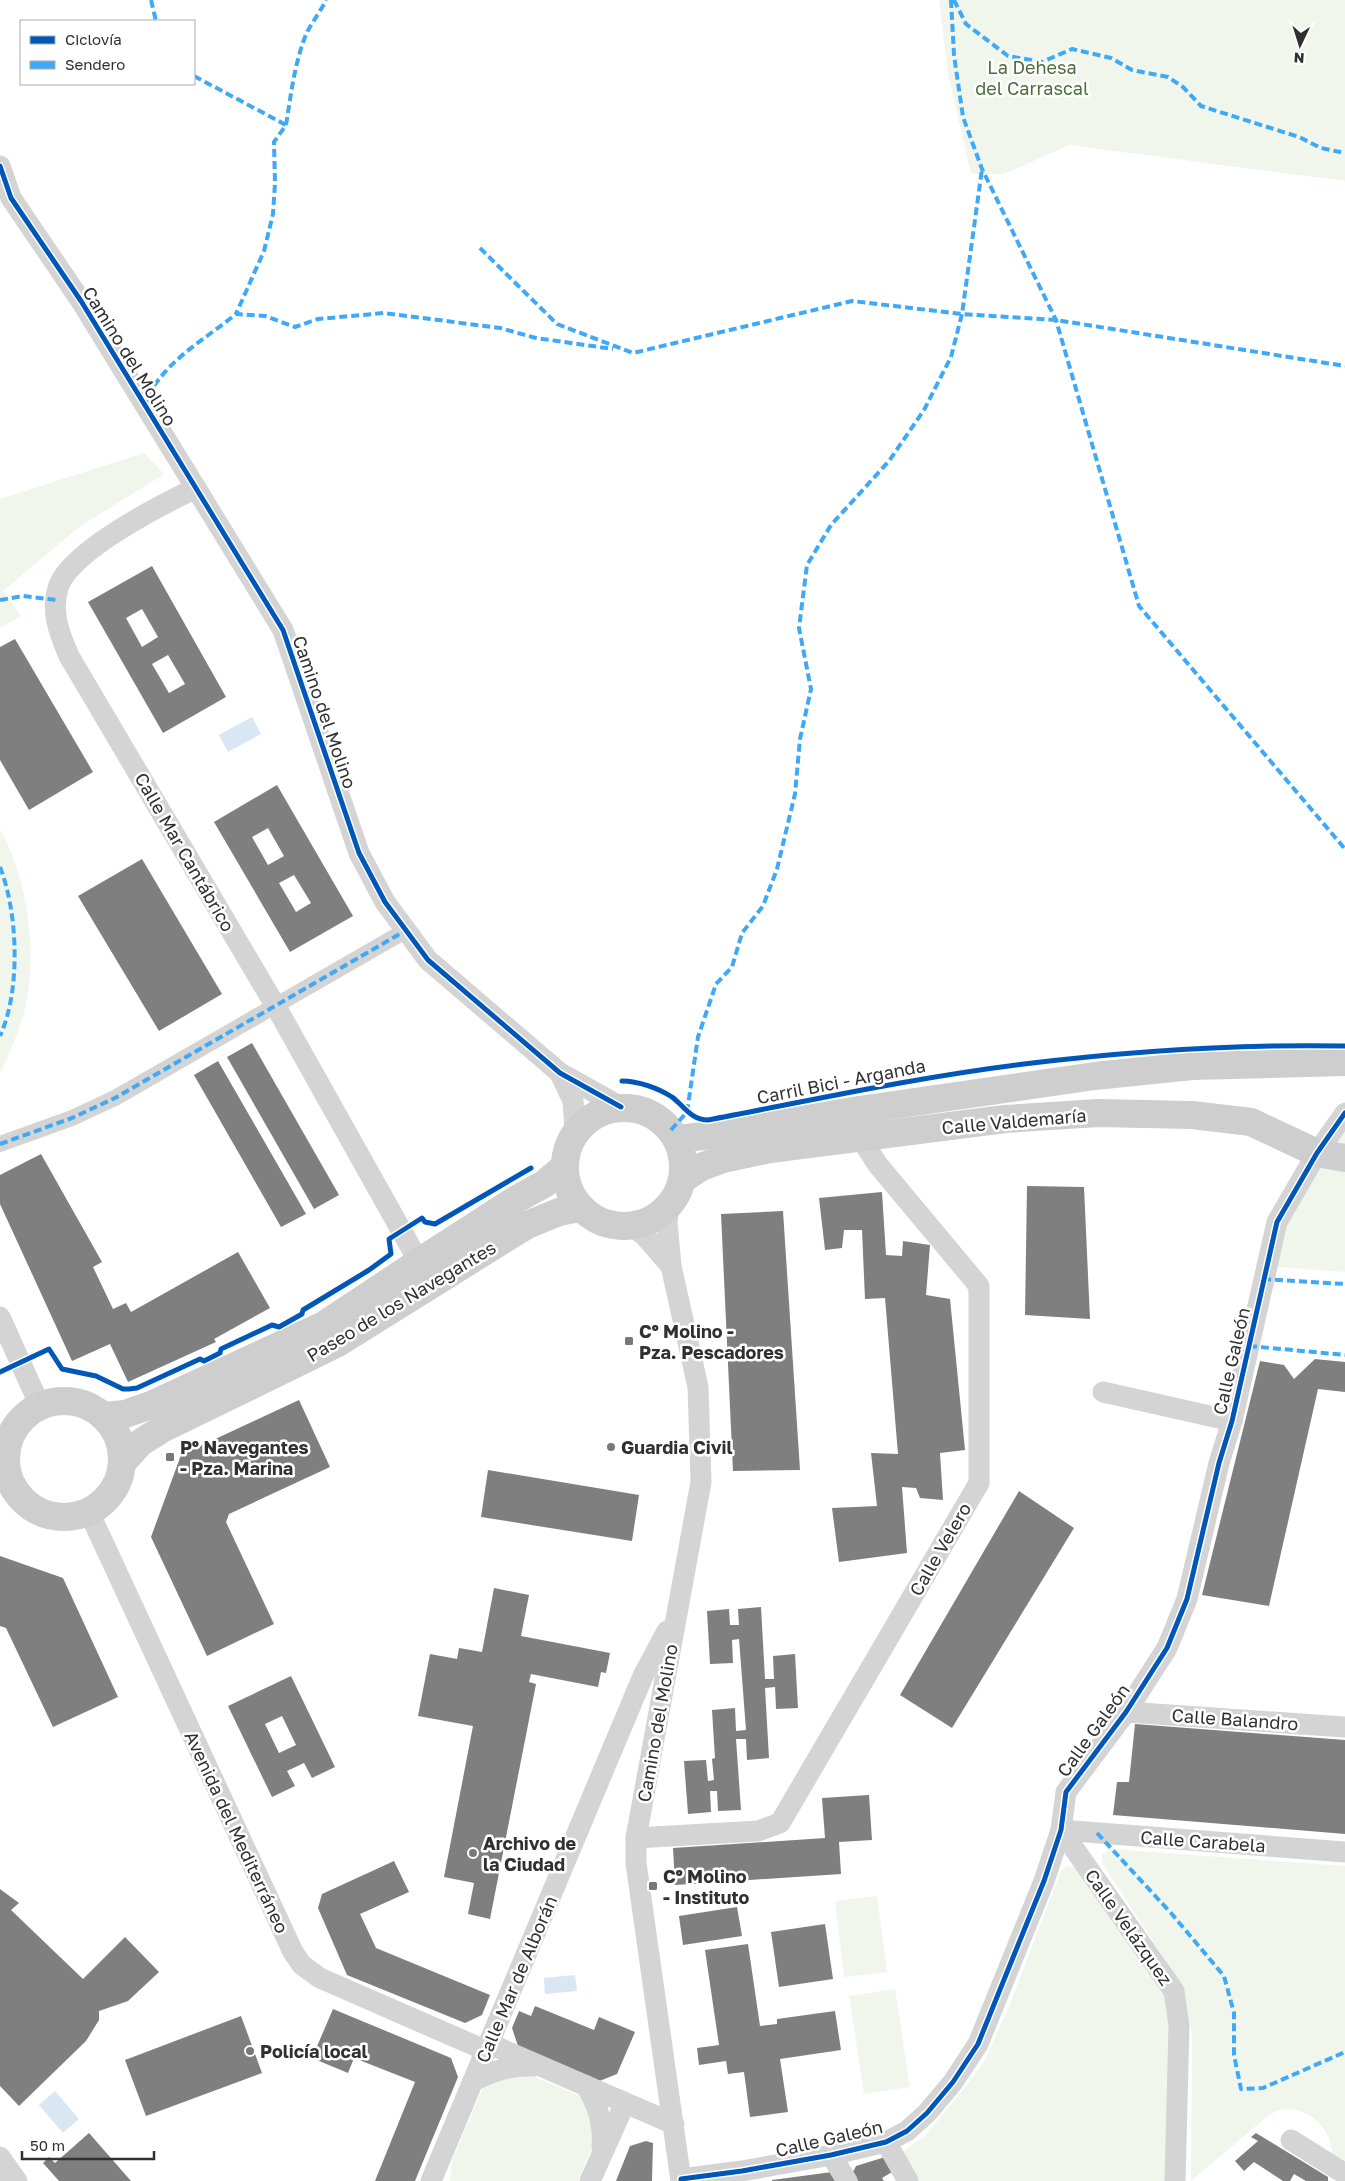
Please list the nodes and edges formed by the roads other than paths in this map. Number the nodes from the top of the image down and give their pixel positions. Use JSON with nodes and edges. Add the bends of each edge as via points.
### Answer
{"nodes":[{"id":1,"x":0,"y":166,"type":"edge"},
{"id":2,"x":196,"y":488,"type":"junction"},
{"id":3,"x":405,"y":931,"type":"junction"},
{"id":4,"x":275,"y":1006,"type":"junction"},
{"id":5,"x":1345,"y":1062,"type":"edge"},
{"id":6,"x":560,"y":1073,"type":"junction"},
{"id":7,"x":620,"y":1107,"type":"junction"},
{"id":8,"x":1345,"y":1113,"type":"edge"},
{"id":9,"x":576,"y":1130,"type":"junction"},
{"id":10,"x":865,"y":1137,"type":"junction"},
{"id":11,"x":678,"y":1138,"type":"junction"},
{"id":12,"x":0,"y":1144,"type":"edge"},
{"id":13,"x":1318,"y":1153,"type":"junction"},
{"id":14,"x":1345,"y":1158,"type":"edge"},
{"id":15,"x":563,"y":1168,"type":"junction"},
{"id":16,"x":683,"y":1179,"type":"junction"},
{"id":17,"x":670,"y":1206,"type":"junction"},
{"id":18,"x":580,"y":1208,"type":"junction"},
{"id":19,"x":632,"y":1226,"type":"junction"},
{"id":20,"x":418,"y":1262,"type":"junction"},
{"id":21,"x":671,"y":1266,"type":"junction"},
{"id":22,"x":0,"y":1316,"type":"edge"},
{"id":23,"x":1102,"y":1392,"type":"dead end"},
{"id":24,"x":40,"y":1406,"type":"junction"},
{"id":25,"x":104,"y":1416,"type":"junction"},
{"id":26,"x":1232,"y":1421,"type":"junction"},
{"id":27,"x":123,"y":1462,"type":"junction"},
{"id":28,"x":3,"y":1464,"type":"edge"},
{"id":29,"x":12,"y":1504,"type":"edge"},
{"id":30,"x":89,"y":1512,"type":"junction"},
{"id":31,"x":677,"y":1613,"type":"junction"},
{"id":32,"x":1126,"y":1712,"type":"junction"},
{"id":33,"x":1345,"y":1727,"type":"edge"},
{"id":34,"x":1061,"y":1830,"type":"junction"},
{"id":35,"x":636,"y":1838,"type":"junction"},
{"id":36,"x":1345,"y":1852,"type":"edge"},
{"id":37,"x":488,"y":2048,"type":"junction"},
{"id":38,"x":542,"y":2066,"type":"junction"},
{"id":39,"x":473,"y":2081,"type":"junction"},
{"id":40,"x":585,"y":2085,"type":"junction"},
{"id":41,"x":624,"y":2103,"type":"junction"},
{"id":42,"x":674,"y":2124,"type":"junction"},
{"id":43,"x":1291,"y":2140,"type":"dead end"},
{"id":44,"x":886,"y":2142,"type":"junction"},
{"id":45,"x":602,"y":2154,"type":"junction"},
{"id":46,"x":831,"y":2155,"type":"junction"},
{"id":47,"x":0,"y":2157,"type":"edge"},
{"id":48,"x":0,"y":2176,"type":"edge"},
{"id":49,"x":438,"y":2176,"type":"edge"},
{"id":50,"x":744,"y":2176,"type":"edge"},
{"id":51,"x":1342,"y":2176,"type":"edge"},
{"id":52,"x":681,"y":2180,"type":"edge"},
{"id":53,"x":10,"y":2181,"type":"edge"},
{"id":54,"x":17,"y":2181,"type":"edge"},
{"id":55,"x":590,"y":2181,"type":"edge"},
{"id":56,"x":847,"y":2181,"type":"edge"},
{"id":57,"x":908,"y":2181,"type":"edge"},
{"id":58,"x":1175,"y":2181,"type":"edge"}],
"edges":[{"from":1,"to":2,"type":"street","name":"Camino del Molino","via":[[11,198],[81,302]]},
{"from":2,"to":3,"type":"street","name":"Camino del Molino","via":[[283,630],[359,853]]},
{"from":2,"to":4,"type":"street","name":"Calle Mar Cantábrico","via":[[138,518],[80,558],[60,585],[55,614],[59,634],[69,656]]},
{"from":3,"to":4,"type":"street"},
{"from":3,"to":6,"type":"street","name":"Camino del Molino","via":[[428,960]]},
{"from":4,"to":12,"type":"street","via":[[115,1098],[72,1118]]},
{"from":4,"to":20,"type":"street","name":"Calle Mar Cantábrico"},
{"from":5,"to":11,"type":"main road","name":"Calle Valdemaría","via":[[1192,1066],[1095,1076]]},
{"from":6,"to":7,"type":"street","name":"Camino del Molino"},
{"from":6,"to":9,"type":"street","name":"Camino del Molino","via":[[573,1101]]},
{"from":7,"to":9,"type":"main road","via":[[597,1113]]},
{"from":7,"to":11,"type":"main road","via":[[637,1108],[656,1116]]},
{"from":8,"to":13,"type":"street","name":"Calle Galeón"},
{"from":9,"to":15,"type":"main road","via":[[566,1150]]},
{"from":10,"to":13,"type":"main road","name":"Calle Valdemaría","via":[[1005,1118],[1098,1113],[1192,1114],[1251,1122]]},
{"from":10,"to":16,"type":"main road","name":"Calle Valdemaría","via":[[770,1149],[723,1159],[701,1167]]},
{"from":10,"to":35,"type":"street","name":"Calle Velero","via":[[866,1148],[878,1165],[978,1286],[979,1483],[780,1823],[758,1831]]},
{"from":11,"to":16,"type":"main road","via":[[682,1150]]},
{"from":13,"to":14,"type":"main road","name":"Calle Valdemaría"},
{"from":13,"to":26,"type":"street","name":"Calle Galeón","via":[[1277,1222]]},
{"from":15,"to":18,"type":"main road","via":[[568,1190]]},
{"from":15,"to":20,"type":"main road","name":"Paseo de los Navegantes","via":[[544,1184]]},
{"from":16,"to":17,"type":"main road"},
{"from":17,"to":19,"type":"main road","via":[[653,1219]]},
{"from":17,"to":21,"type":"street","name":"Camino del Molino","via":[[667,1222]]},
{"from":18,"to":19,"type":"main road","via":[[611,1226]]},
{"from":18,"to":27,"type":"main road","name":"Paseo de los Navegantes","via":[[559,1212],[527,1225],[336,1344],[162,1429],[140,1444]]},
{"from":19,"to":21,"type":"street","name":"Camino del Molino"},
{"from":20,"to":25,"type":"main road","name":"Paseo de los Navegantes","via":[[324,1325],[151,1405],[125,1414]]},
{"from":21,"to":31,"type":"street","name":"Camino del Molino","via":[[698,1387],[701,1482]]},
{"from":22,"to":24,"type":"street"},
{"from":23,"to":26,"type":"street"},
{"from":24,"to":25,"type":"main road","via":[[56,1401],[73,1401],[90,1406]]},
{"from":24,"to":28,"type":"main road","via":[[14,1429]]},
{"from":25,"to":27,"type":"main road","via":[[115,1429]]},
{"from":26,"to":32,"type":"street","name":"Calle Galeón","via":[[1187,1599],[1167,1648]]},
{"from":27,"to":30,"type":"main road","via":[[113,1492]]},
{"from":28,"to":29,"type":"main road","via":[[14,1489]]},
{"from":29,"to":30,"type":"main road","via":[[54,1516],[72,1517]]},
{"from":30,"to":37,"type":"street","name":"Avenida del Mediterráneo","via":[[302,1966],[320,1978]]},
{"from":31,"to":35,"type":"street","name":"Camino del Molino"},
{"from":31,"to":37,"type":"street","name":"Calle Mar de Alborán","via":[[643,1676]]},
{"from":32,"to":33,"type":"street","name":"Calle Balandro"},
{"from":32,"to":34,"type":"street","name":"Calle Galeón","via":[[1066,1792]]},
{"from":34,"to":36,"type":"street","name":"Calle Carabela"},
{"from":34,"to":44,"type":"street","name":"Calle Galeón","via":[[1044,1881],[978,2044],[928,2113],[907,2131]]},
{"from":34,"to":58,"type":"street","name":"Calle Velázquez","via":[[1174,1991],[1179,2025]]},
{"from":35,"to":42,"type":"street","name":"Camino del Molino","via":[[636,1863]]},
{"from":37,"to":38,"type":"street","name":"Avenida del Mediterráneo"},
{"from":37,"to":39,"type":"street","name":"Calle Mar de Alborán"},
{"from":38,"to":39,"type":"street","via":[[517,2065]]},
{"from":38,"to":40,"type":"street","name":"Avenida del Mediterráneo"},
{"from":39,"to":49,"type":"street","name":"Calle Mar de Alborán"},
{"from":40,"to":41,"type":"street","name":"Avenida del Mediterráneo"},
{"from":40,"to":45,"type":"street","via":[[598,2110],[603,2134]]},
{"from":41,"to":42,"type":"street","name":"Avenida del Mediterráneo"},
{"from":41,"to":45,"type":"street"},
{"from":42,"to":52,"type":"street","name":"Camino del Molino"},
{"from":43,"to":51,"type":"street"},
{"from":44,"to":46,"type":"street","name":"Calle Galeón"},
{"from":44,"to":57,"type":"street"},
{"from":45,"to":55,"type":"street"},
{"from":46,"to":50,"type":"street","name":"Calle Galeón"},
{"from":46,"to":56,"type":"street"},
{"from":47,"to":54,"type":"street"},
{"from":48,"to":53,"type":"street"},
{"from":50,"to":52,"type":"street","name":"Calle Galeón"}]}
